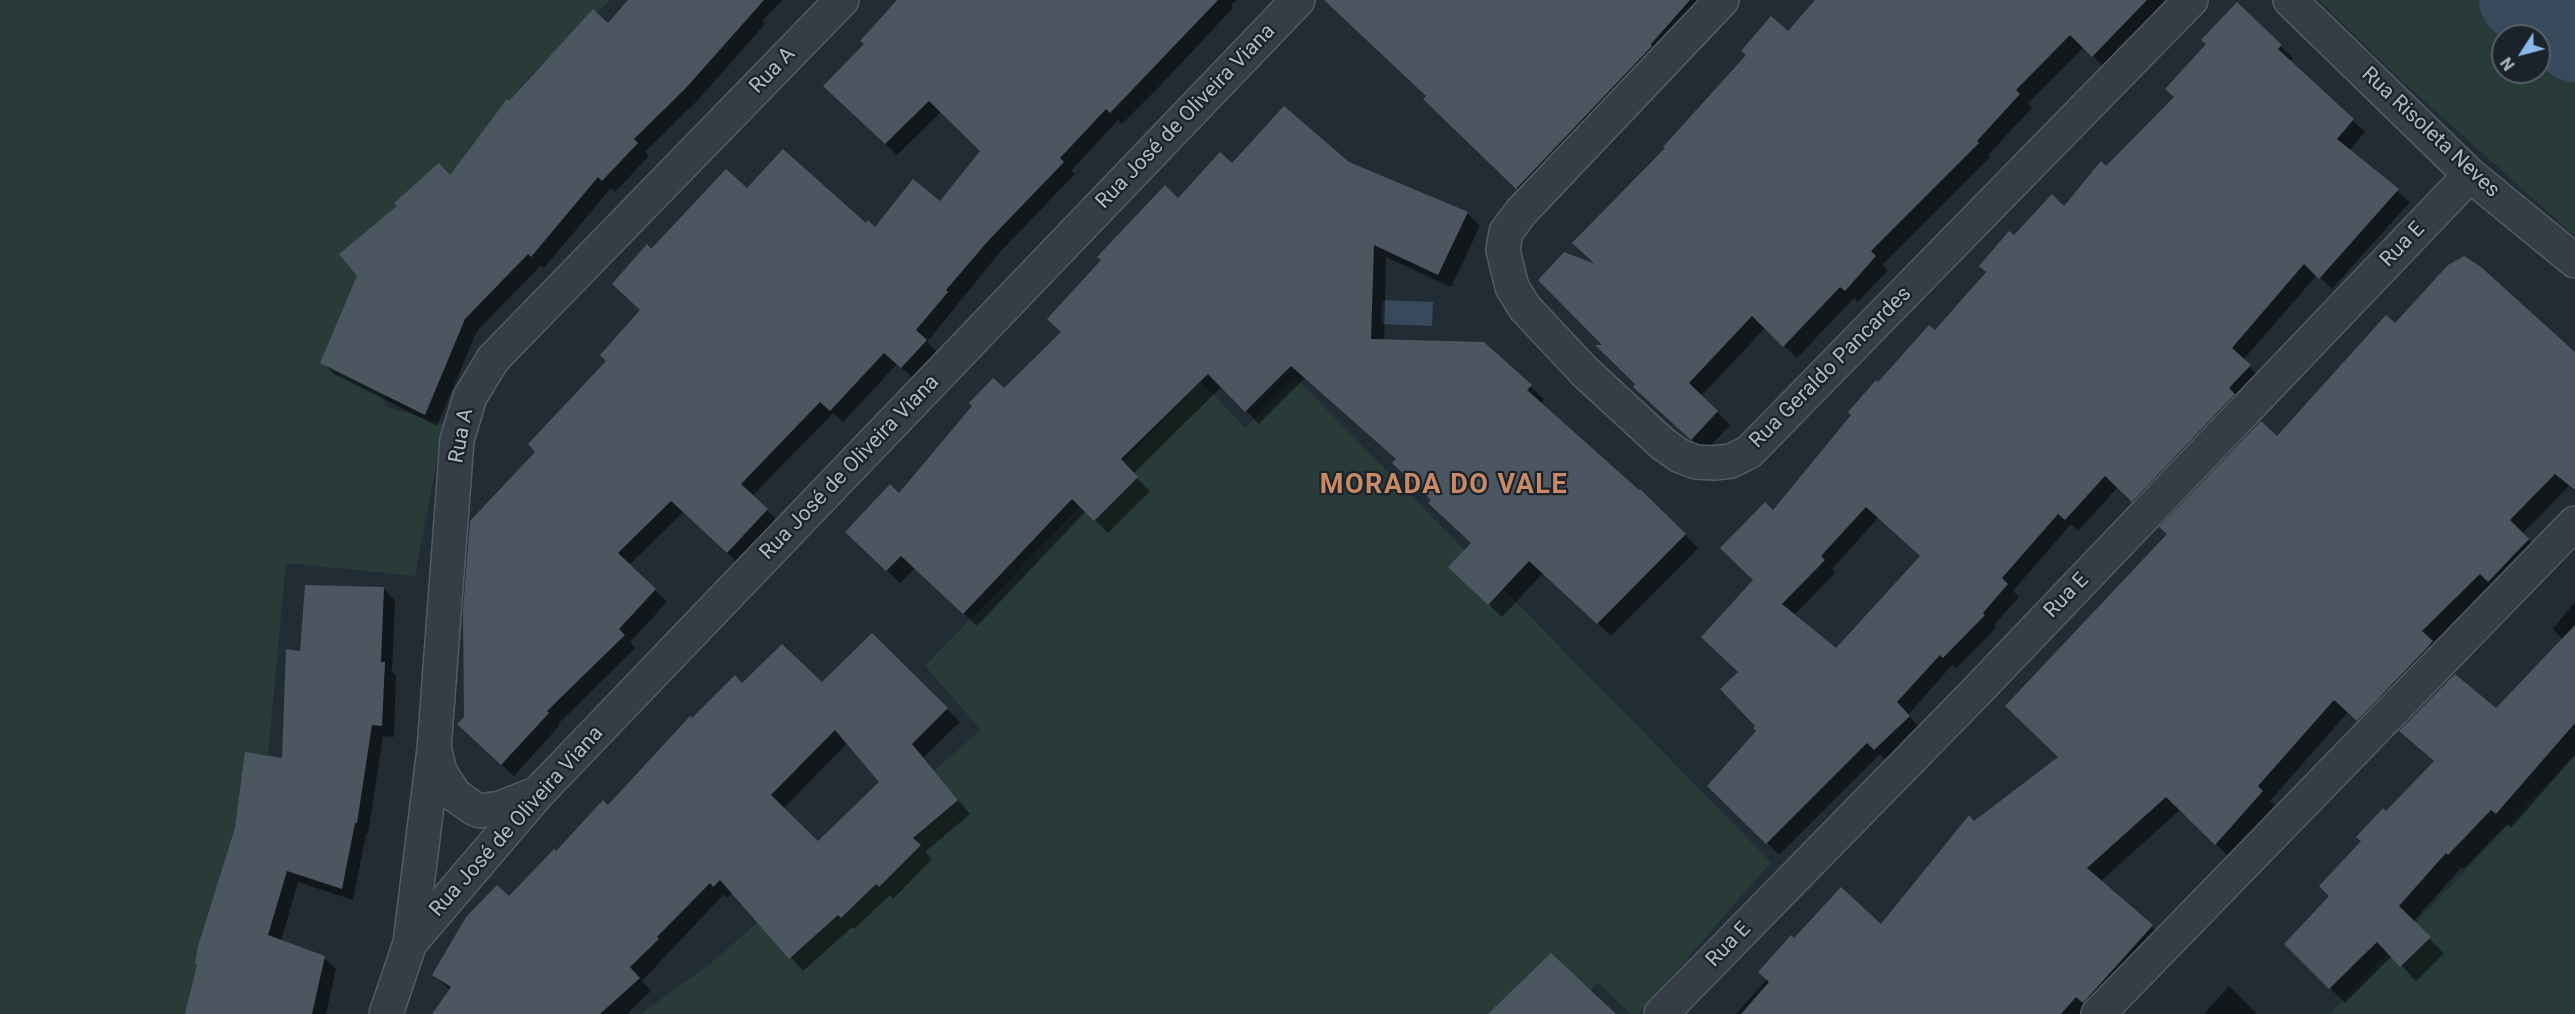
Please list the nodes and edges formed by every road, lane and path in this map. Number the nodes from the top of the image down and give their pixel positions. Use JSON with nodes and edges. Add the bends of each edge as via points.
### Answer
{"nodes":[{"id":1,"x":842,"y":0,"type":"edge"},
{"id":2,"x":1298,"y":0,"type":"edge"},
{"id":3,"x":1722,"y":0,"type":"edge"},
{"id":4,"x":2191,"y":0,"type":"edge"},
{"id":5,"x":2290,"y":0,"type":"edge"},
{"id":6,"x":2470,"y":175,"type":"junction"},
{"id":7,"x":2575,"y":261,"type":"edge"},
{"id":8,"x":2575,"y":523,"type":"edge"},
{"id":9,"x":434,"y":749,"type":"junction"},
{"id":10,"x":537,"y":793,"type":"junction"},
{"id":11,"x":410,"y":943,"type":"junction"},
{"id":12,"x":386,"y":1014,"type":"edge"},
{"id":13,"x":1661,"y":1014,"type":"edge"},
{"id":14,"x":2098,"y":1014,"type":"edge"}],
"edges":[{"from":1,"to":9,"type":"street","name":"Rua A","via":[[493,359],[470,397],[457,440]]},
{"from":2,"to":10,"type":"street","name":"Rua José de Oliveira Viana"},
{"from":3,"to":4,"type":"street","name":"Rua Geraldo Pancardes","via":[[1521,212],[1506,232],[1503,250],[1512,287],[1525,308],[1585,372],[1663,444],[1680,456],[1714,464],[1749,452]]},
{"from":5,"to":6,"type":"street","name":"Rua Risoleta Neves"},
{"from":6,"to":7,"type":"street","name":"Rua Risoleta Neves"},
{"from":6,"to":13,"type":"street","name":"Rua E"},
{"from":8,"to":14,"type":"street"},
{"from":9,"to":10,"type":"street","via":[[440,772],[455,795],[480,811],[500,808]]},
{"from":9,"to":11,"type":"street","name":"Rua A"},
{"from":10,"to":11,"type":"street","name":"Rua José de Oliveira Viana"},
{"from":11,"to":12,"type":"street","name":"Rua A"}]}
